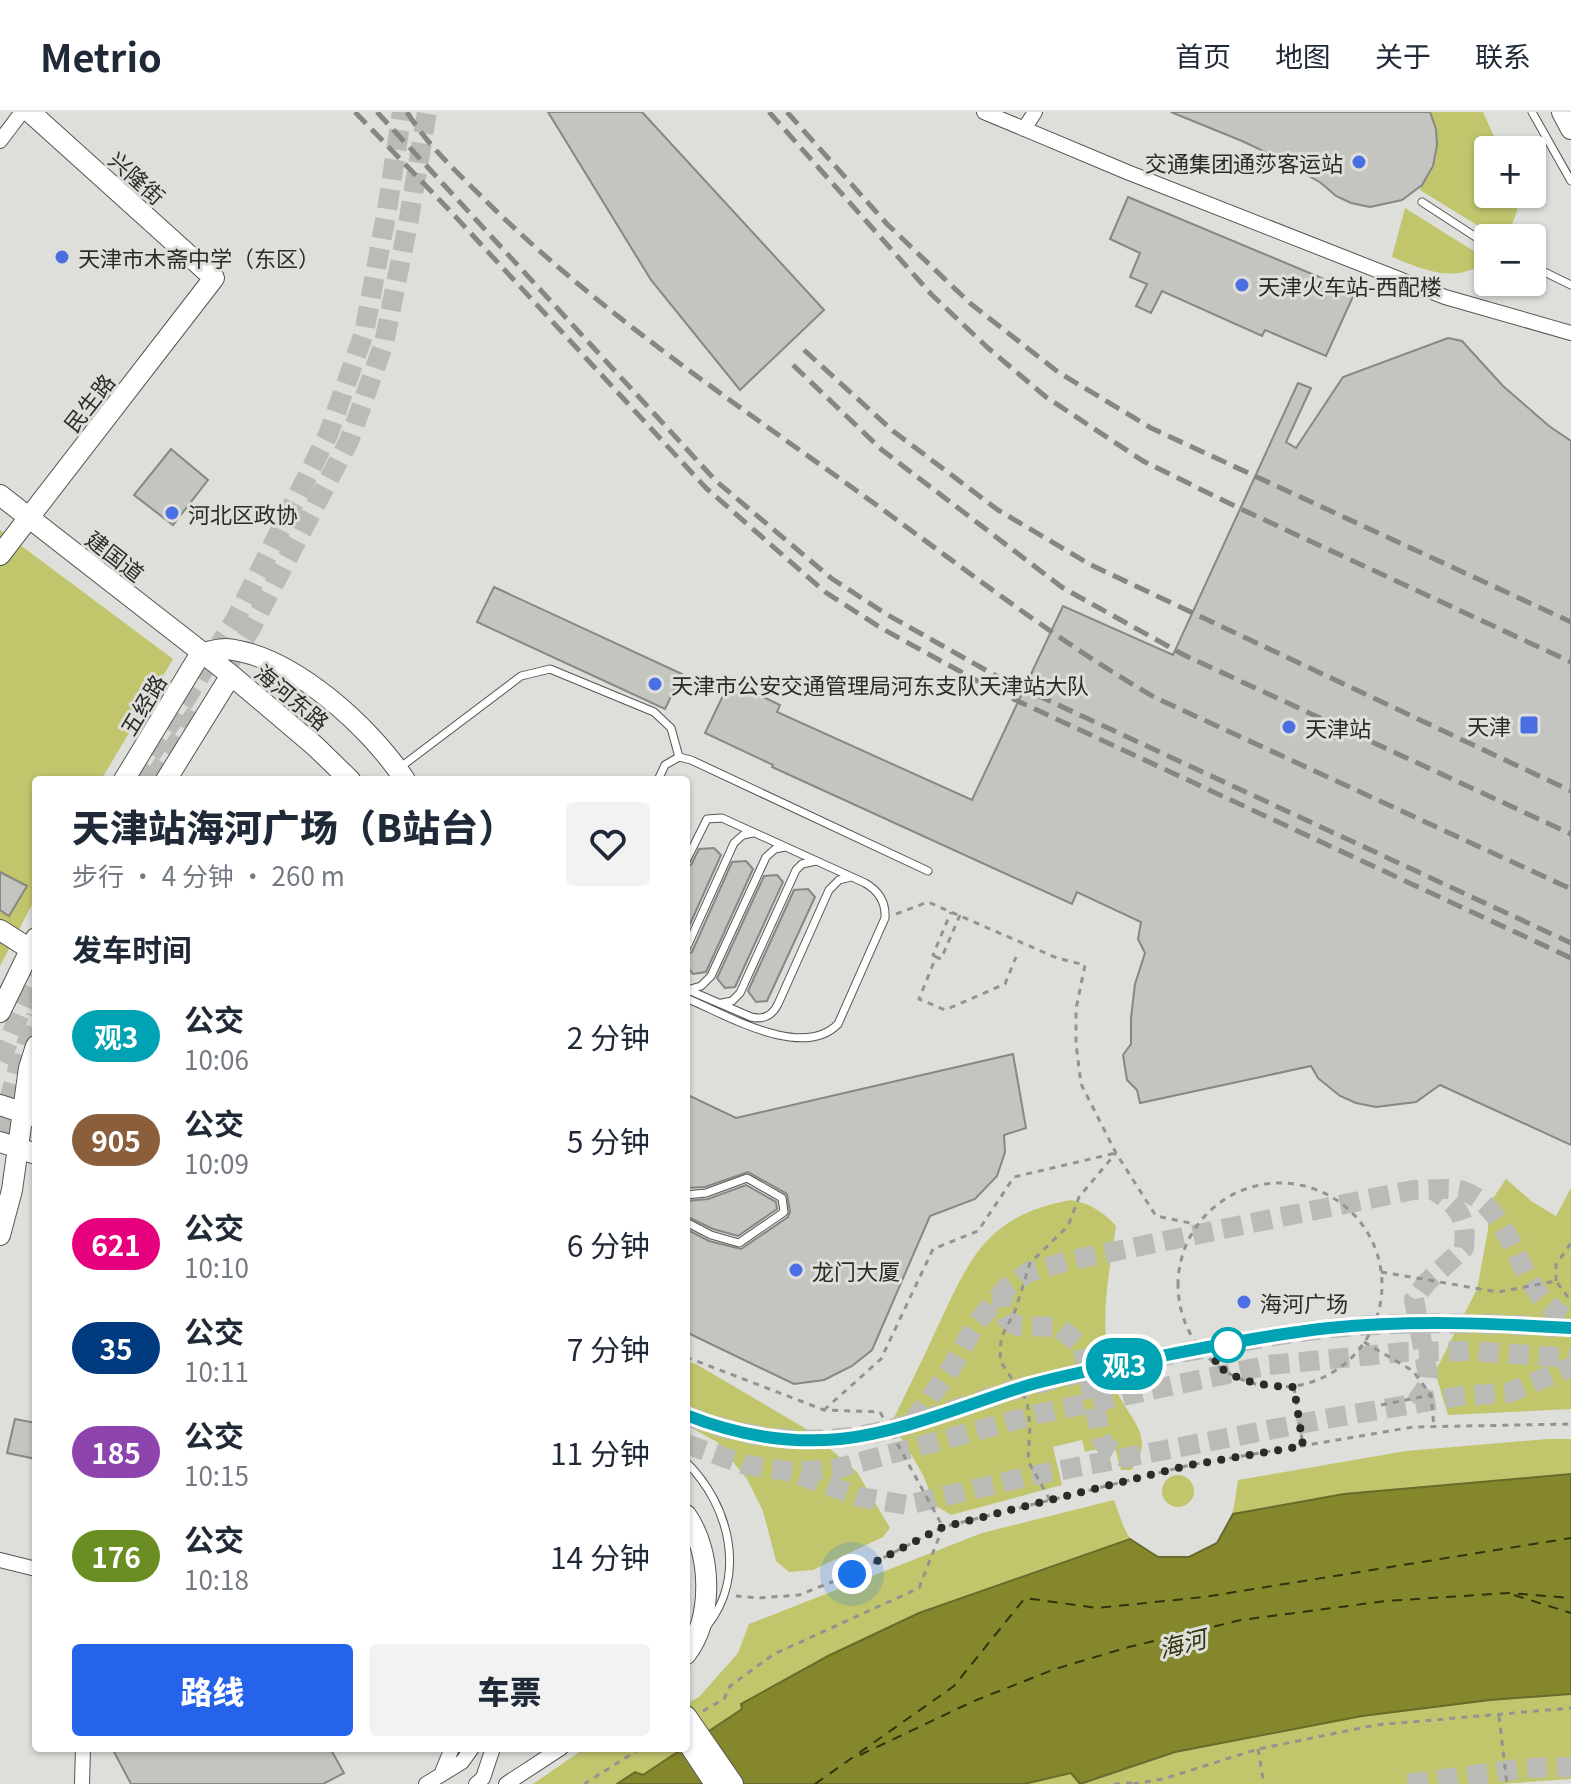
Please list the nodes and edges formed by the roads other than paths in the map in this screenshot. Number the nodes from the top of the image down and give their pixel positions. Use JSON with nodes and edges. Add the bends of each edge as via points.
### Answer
{"nodes":[{"id":1,"x":22,"y":112,"type":"edge"},
{"id":2,"x":30,"y":112,"type":"edge"},
{"id":3,"x":984,"y":112,"type":"edge"},
{"id":4,"x":1035,"y":112,"type":"edge"},
{"id":5,"x":1532,"y":112,"type":"edge"},
{"id":6,"x":1562,"y":112,"type":"edge"},
{"id":7,"x":1024,"y":129,"type":"junction"},
{"id":8,"x":1571,"y":129,"type":"edge"},
{"id":9,"x":0,"y":141,"type":"edge"},
{"id":10,"x":1571,"y":181,"type":"edge"},
{"id":11,"x":1422,"y":202,"type":"dead end"},
{"id":12,"x":1474,"y":236,"type":"edge"},
{"id":13,"x":1546,"y":273,"type":"edge"},
{"id":14,"x":214,"y":278,"type":"joint"},
{"id":15,"x":1571,"y":285,"type":"edge"},
{"id":16,"x":1571,"y":333,"type":"edge"},
{"id":17,"x":0,"y":495,"type":"edge"},
{"id":18,"x":30,"y":517,"type":"junction"},
{"id":19,"x":0,"y":555,"type":"edge"},
{"id":20,"x":201,"y":653,"type":"junction"},
{"id":21,"x":231,"y":675,"type":"junction"},
{"id":22,"x":178,"y":691,"type":"junction"},
{"id":23,"x":208,"y":711,"type":"junction"},
{"id":24,"x":679,"y":757,"type":"junction"},
{"id":25,"x":402,"y":774,"type":"edge"},
{"id":26,"x":126,"y":776,"type":"edge"},
{"id":27,"x":168,"y":776,"type":"edge"},
{"id":28,"x":346,"y":776,"type":"edge"},
{"id":29,"x":660,"y":776,"type":"edge"},
{"id":30,"x":756,"y":833,"type":"junction"},
{"id":31,"x":787,"y":847,"type":"junction"},
{"id":32,"x":690,"y":852,"type":"edge"},
{"id":33,"x":817,"y":861,"type":"junction"},
{"id":34,"x":928,"y":871,"type":"dead end"},
{"id":35,"x":853,"y":877,"type":"junction"},
{"id":36,"x":0,"y":930,"type":"edge"},
{"id":37,"x":690,"y":940,"type":"edge"},
{"id":38,"x":32,"y":943,"type":"edge"},
{"id":39,"x":32,"y":945,"type":"edge"},
{"id":40,"x":690,"y":989,"type":"edge"},
{"id":41,"x":690,"y":992,"type":"edge"},
{"id":42,"x":690,"y":1000,"type":"edge"},
{"id":43,"x":720,"y":1004,"type":"junction"},
{"id":44,"x":0,"y":1012,"type":"edge"},
{"id":45,"x":32,"y":1059,"type":"edge"},
{"id":46,"x":0,"y":1105,"type":"edge"},
{"id":47,"x":29,"y":1115,"type":"edge"},
{"id":48,"x":18,"y":1148,"type":"edge"},
{"id":49,"x":690,"y":1195,"type":"edge"},
{"id":50,"x":690,"y":1224,"type":"edge"},
{"id":51,"x":0,"y":1235,"type":"edge"},
{"id":52,"x":690,"y":1467,"type":"edge"},
{"id":53,"x":690,"y":1522,"type":"edge"},
{"id":54,"x":0,"y":1560,"type":"edge"},
{"id":55,"x":32,"y":1568,"type":"edge"},
{"id":56,"x":691,"y":1647,"type":"edge"},
{"id":57,"x":690,"y":1728,"type":"edge"},
{"id":58,"x":690,"y":1729,"type":"edge"},
{"id":59,"x":83,"y":1752,"type":"edge"},
{"id":60,"x":450,"y":1752,"type":"edge"},
{"id":61,"x":469,"y":1752,"type":"edge"},
{"id":62,"x":492,"y":1752,"type":"edge"},
{"id":63,"x":555,"y":1752,"type":"edge"},
{"id":64,"x":441,"y":1775,"type":"junction"},
{"id":65,"x":82,"y":1784,"type":"edge"},
{"id":66,"x":426,"y":1784,"type":"edge"},
{"id":67,"x":476,"y":1784,"type":"edge"},
{"id":68,"x":506,"y":1784,"type":"edge"},
{"id":69,"x":715,"y":1784,"type":"edge"},
{"id":70,"x":733,"y":1784,"type":"edge"}],
"edges":[{"from":1,"to":9,"type":"street"},
{"from":2,"to":14,"type":"main road","name":"兴隆街"},
{"from":3,"to":7,"type":"street"},
{"from":4,"to":7,"type":"street"},
{"from":5,"to":10,"type":"lane"},
{"from":6,"to":8,"type":"main road"},
{"from":7,"to":16,"type":"street","via":[[1445,297]]},
{"from":11,"to":12,"type":"lane"},
{"from":13,"to":15,"type":"lane"},
{"from":14,"to":18,"type":"main road","name":"民生路"},
{"from":17,"to":18,"type":"main road","name":"建国道"},
{"from":18,"to":19,"type":"main road","name":"民生路"},
{"from":18,"to":20,"type":"main road","name":"建国道"},
{"from":20,"to":21,"type":"main road","name":"海河东路"},
{"from":20,"to":22,"type":"main road","name":"五经路"},
{"from":20,"to":25,"type":"main road","via":[[225,649],[289,671],[349,717]]},
{"from":21,"to":23,"type":"main road"},
{"from":21,"to":28,"type":"main road","name":"海河东路"},
{"from":22,"to":23,"type":"main road","via":[[193,684],[204,687],[210,697]]},
{"from":22,"to":26,"type":"main road","name":"五经路"},
{"from":23,"to":27,"type":"main road"},
{"from":24,"to":25,"type":"lane","via":[[671,728],[654,712],[550,669],[521,676]]},
{"from":24,"to":29,"type":"lane","via":[[665,765]]},
{"from":24,"to":34,"type":"lane"},
{"from":30,"to":31,"type":"lane"},
{"from":30,"to":32,"type":"lane","via":[[712,817]]},
{"from":30,"to":37,"type":"lane","via":[[734,843]]},
{"from":31,"to":33,"type":"lane"},
{"from":31,"to":40,"type":"lane","via":[[766,857],[711,976]]},
{"from":33,"to":35,"type":"lane"},
{"from":33,"to":43,"type":"lane","via":[[796,870],[740,993]]},
{"from":35,"to":42,"type":"lane","via":[[878,893],[885,918],[838,1024],[827,1033],[788,1038]]},
{"from":35,"to":43,"type":"lane","via":[[839,880],[829,890],[770,1015],[751,1017]]},
{"from":36,"to":38,"type":"main road"},
{"from":39,"to":44,"type":"main road"},
{"from":41,"to":43,"type":"lane"},
{"from":45,"to":47,"type":"main road"},
{"from":46,"to":47,"type":"main road"},
{"from":47,"to":48,"type":"main road"},
{"from":48,"to":51,"type":"main road"},
{"from":49,"to":50,"type":"lane","via":[[747,1178],[782,1198],[784,1212],[739,1243]]},
{"from":52,"to":56,"type":"lane","via":[[711,1493],[725,1526],[730,1574],[720,1607]]},
{"from":53,"to":56,"type":"main road","via":[[705,1578],[705,1606]]},
{"from":54,"to":55,"type":"street"},
{"from":57,"to":70,"type":"main road"},
{"from":58,"to":69,"type":"main road"},
{"from":59,"to":65,"type":"street"},
{"from":60,"to":64,"type":"street"},
{"from":61,"to":64,"type":"street"},
{"from":62,"to":67,"type":"street"},
{"from":63,"to":68,"type":"street"},
{"from":64,"to":66,"type":"street"}]}
